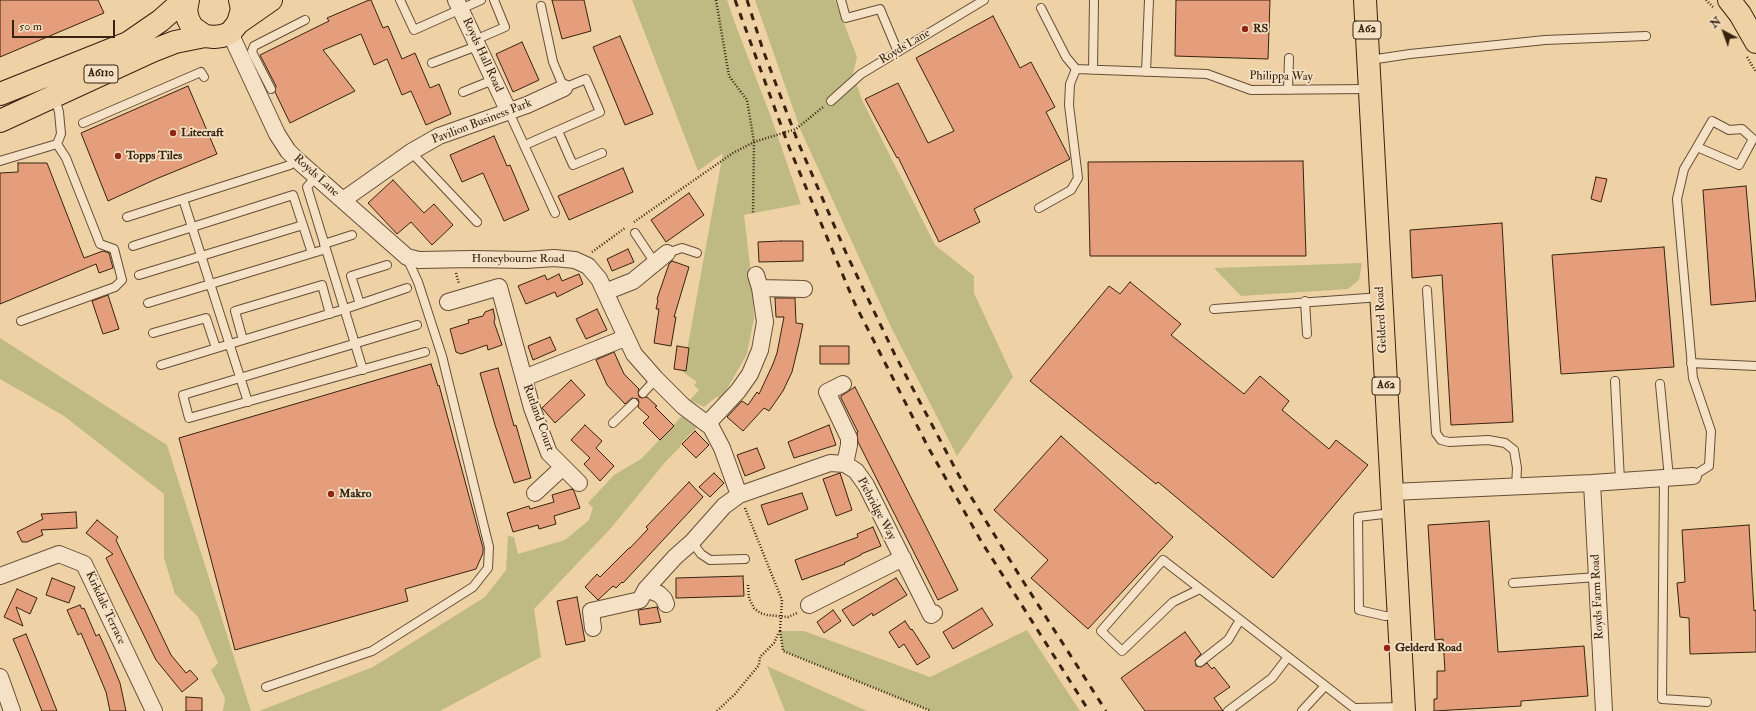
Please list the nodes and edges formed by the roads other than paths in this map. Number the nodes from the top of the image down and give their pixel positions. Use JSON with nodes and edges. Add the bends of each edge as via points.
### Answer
{"nodes":[{"id":1,"x":184,"y":0,"type":"edge"},
{"id":2,"x":188,"y":0,"type":"edge"},
{"id":3,"x":240,"y":0,"type":"edge"},
{"id":4,"x":272,"y":0,"type":"edge"},
{"id":5,"x":400,"y":0,"type":"edge"},
{"id":6,"x":481,"y":0,"type":"edge"},
{"id":7,"x":494,"y":0,"type":"edge"},
{"id":8,"x":840,"y":0,"type":"edge"},
{"id":9,"x":984,"y":0,"type":"edge"},
{"id":10,"x":1094,"y":0,"type":"edge"},
{"id":11,"x":1149,"y":0,"type":"edge"},
{"id":12,"x":1365,"y":0,"type":"edge"},
{"id":13,"x":1729,"y":0,"type":"edge"},
{"id":14,"x":458,"y":4,"type":"edge"},
{"id":15,"x":541,"y":6,"type":"dead end"},
{"id":16,"x":1041,"y":8,"type":"dead end"},
{"id":17,"x":305,"y":20,"type":"dead end"},
{"id":18,"x":234,"y":28,"type":"junction"},
{"id":19,"x":205,"y":36,"type":"junction"},
{"id":20,"x":1646,"y":36,"type":"dead end"},
{"id":21,"x":1756,"y":42,"type":"edge"},
{"id":22,"x":476,"y":43,"type":"junction"},
{"id":23,"x":898,"y":52,"type":"junction"},
{"id":24,"x":1289,"y":58,"type":"dead end"},
{"id":25,"x":1368,"y":60,"type":"junction"},
{"id":26,"x":432,"y":63,"type":"dead end"},
{"id":27,"x":1076,"y":69,"type":"junction"},
{"id":28,"x":1093,"y":70,"type":"junction"},
{"id":29,"x":1146,"y":72,"type":"junction"},
{"id":30,"x":204,"y":77,"type":"dead end"},
{"id":31,"x":259,"y":80,"type":"junction"},
{"id":32,"x":493,"y":80,"type":"junction"},
{"id":33,"x":564,"y":88,"type":"junction"},
{"id":34,"x":1370,"y":88,"type":"junction"},
{"id":35,"x":271,"y":90,"type":"dead end"},
{"id":36,"x":1288,"y":90,"type":"junction"},
{"id":37,"x":463,"y":92,"type":"dead end"},
{"id":38,"x":0,"y":94,"type":"edge"},
{"id":39,"x":54,"y":95,"type":"junction"},
{"id":40,"x":831,"y":100,"type":"road end"},
{"id":41,"x":508,"y":110,"type":"junction"},
{"id":42,"x":0,"y":121,"type":"edge"},
{"id":43,"x":83,"y":123,"type":"dead end"},
{"id":44,"x":558,"y":131,"type":"junction"},
{"id":45,"x":57,"y":144,"type":"junction"},
{"id":46,"x":525,"y":145,"type":"junction"},
{"id":47,"x":1697,"y":147,"type":"junction"},
{"id":48,"x":412,"y":152,"type":"junction"},
{"id":49,"x":602,"y":153,"type":"dead end"},
{"id":50,"x":296,"y":159,"type":"junction"},
{"id":51,"x":0,"y":161,"type":"edge"},
{"id":52,"x":316,"y":177,"type":"junction"},
{"id":53,"x":183,"y":199,"type":"junction"},
{"id":54,"x":343,"y":200,"type":"junction"},
{"id":55,"x":1039,"y":208,"type":"dead end"},
{"id":56,"x":555,"y":213,"type":"dead end"},
{"id":57,"x":127,"y":217,"type":"dead end"},
{"id":58,"x":477,"y":222,"type":"dead end"},
{"id":59,"x":303,"y":225,"type":"junction"},
{"id":60,"x":192,"y":227,"type":"junction"},
{"id":61,"x":635,"y":233,"type":"dead end"},
{"id":62,"x":352,"y":235,"type":"dead end"},
{"id":63,"x":133,"y":246,"type":"dead end"},
{"id":64,"x":325,"y":246,"type":"junction"},
{"id":65,"x":312,"y":253,"type":"junction"},
{"id":66,"x":667,"y":253,"type":"joint"},
{"id":67,"x":697,"y":253,"type":"dead end"},
{"id":68,"x":201,"y":256,"type":"junction"},
{"id":69,"x":407,"y":257,"type":"junction"},
{"id":70,"x":655,"y":263,"type":"junction"},
{"id":71,"x":387,"y":265,"type":"dead end"},
{"id":72,"x":139,"y":275,"type":"dead end"},
{"id":73,"x":210,"y":285,"type":"junction"},
{"id":74,"x":407,"y":288,"type":"dead end"},
{"id":75,"x":804,"y":289,"type":"dead end"},
{"id":76,"x":1427,"y":290,"type":"dead end"},
{"id":77,"x":605,"y":292,"type":"junction"},
{"id":78,"x":1381,"y":297,"type":"junction"},
{"id":79,"x":448,"y":302,"type":"dead end"},
{"id":80,"x":1305,"y":302,"type":"junction"},
{"id":81,"x":148,"y":303,"type":"dead end"},
{"id":82,"x":360,"y":304,"type":"junction"},
{"id":83,"x":345,"y":309,"type":"junction"},
{"id":84,"x":1214,"y":309,"type":"dead end"},
{"id":85,"x":330,"y":314,"type":"junction"},
{"id":86,"x":21,"y":321,"type":"dead end"},
{"id":87,"x":417,"y":325,"type":"dead end"},
{"id":88,"x":153,"y":333,"type":"dead end"},
{"id":89,"x":1307,"y":334,"type":"dead end"},
{"id":90,"x":625,"y":338,"type":"junction"},
{"id":91,"x":243,"y":340,"type":"junction"},
{"id":92,"x":228,"y":344,"type":"junction"},
{"id":93,"x":355,"y":344,"type":"junction"},
{"id":94,"x":216,"y":348,"type":"junction"},
{"id":95,"x":424,"y":352,"type":"dead end"},
{"id":96,"x":1691,"y":363,"type":"junction"},
{"id":97,"x":161,"y":365,"type":"dead end"},
{"id":98,"x":1756,"y":366,"type":"edge"},
{"id":99,"x":363,"y":370,"type":"junction"},
{"id":100,"x":240,"y":378,"type":"junction"},
{"id":101,"x":524,"y":378,"type":"junction"},
{"id":102,"x":656,"y":379,"type":"junction"},
{"id":103,"x":1615,"y":381,"type":"dead end"},
{"id":104,"x":843,"y":384,"type":"dead end"},
{"id":105,"x":1660,"y":384,"type":"dead end"},
{"id":106,"x":643,"y":393,"type":"dead end"},
{"id":107,"x":248,"y":402,"type":"junction"},
{"id":108,"x":634,"y":403,"type":"dead end"},
{"id":109,"x":613,"y":423,"type":"dead end"},
{"id":110,"x":708,"y":423,"type":"junction"},
{"id":111,"x":845,"y":464,"type":"junction"},
{"id":112,"x":563,"y":467,"type":"junction"},
{"id":113,"x":1693,"y":476,"type":"joint"},
{"id":114,"x":1667,"y":478,"type":"junction"},
{"id":115,"x":1620,"y":481,"type":"junction"},
{"id":116,"x":579,"y":483,"type":"dead end"},
{"id":117,"x":1592,"y":483,"type":"junction"},
{"id":118,"x":1516,"y":486,"type":"junction"},
{"id":119,"x":1392,"y":492,"type":"junction"},
{"id":120,"x":535,"y":493,"type":"dead end"},
{"id":121,"x":740,"y":495,"type":"junction"},
{"id":122,"x":1393,"y":513,"type":"junction"},
{"id":123,"x":692,"y":542,"type":"junction"},
{"id":124,"x":903,"y":558,"type":"junction"},
{"id":125,"x":745,"y":559,"type":"dead end"},
{"id":126,"x":0,"y":576,"type":"edge"},
{"id":127,"x":1597,"y":577,"type":"junction"},
{"id":128,"x":1514,"y":583,"type":"dead end"},
{"id":129,"x":646,"y":589,"type":"junction"},
{"id":130,"x":1200,"y":589,"type":"junction"},
{"id":131,"x":666,"y":604,"type":"dead end"},
{"id":132,"x":810,"y":606,"type":"road end"},
{"id":133,"x":934,"y":613,"type":"dead end"},
{"id":134,"x":1399,"y":615,"type":"junction"},
{"id":135,"x":1240,"y":620,"type":"junction"},
{"id":136,"x":593,"y":628,"type":"dead end"},
{"id":137,"x":1288,"y":657,"type":"junction"},
{"id":138,"x":1200,"y":662,"type":"dead end"},
{"id":139,"x":0,"y":677,"type":"edge"},
{"id":140,"x":1325,"y":686,"type":"junction"},
{"id":141,"x":266,"y":687,"type":"dead end"},
{"id":142,"x":1707,"y":702,"type":"dead end"},
{"id":143,"x":1404,"y":709,"type":"edge"},
{"id":144,"x":12,"y":711,"type":"edge"},
{"id":145,"x":154,"y":711,"type":"edge"},
{"id":146,"x":1228,"y":711,"type":"edge"},
{"id":147,"x":1302,"y":711,"type":"edge"},
{"id":148,"x":1604,"y":711,"type":"edge"}],
"edges":[{"from":1,"to":38,"type":"main road","number":"A6110","via":[[160,21],[128,43]]},
{"from":2,"to":19,"type":"main road","via":[[188,19],[192,27]]},
{"from":3,"to":18,"type":"main road","via":[[242,9]]},
{"from":4,"to":18,"type":"main road","number":"A6110"},
{"from":5,"to":14,"type":"lane","via":[[414,30]]},
{"from":6,"to":14,"type":"lane"},
{"from":7,"to":22,"type":"lane","via":[[505,26]]},
{"from":8,"to":23,"type":"lane","via":[[846,18],[880,9]]},
{"from":9,"to":23,"type":"lane","name":"Royds Lane"},
{"from":10,"to":28,"type":"lane"},
{"from":11,"to":29,"type":"lane"},
{"from":12,"to":25,"type":"main road","name":"Gelderd Road","number":"A62"},
{"from":13,"to":21,"type":"main road"},
{"from":14,"to":22,"type":"street","name":"Royds Hall Road"},
{"from":15,"to":33,"type":"lane","via":[[553,62]]},
{"from":16,"to":27,"type":"lane","via":[[1066,57]]},
{"from":17,"to":31,"type":"lane","via":[[254,46],[252,51]]},
{"from":18,"to":19,"type":"main road","number":"A6110","via":[[222,36]]},
{"from":18,"to":31,"type":"street","name":"Royds Lane"},
{"from":19,"to":39,"type":"main road","number":"A6110","via":[[175,42]]},
{"from":20,"to":25,"type":"lane","via":[[1545,40]]},
{"from":22,"to":26,"type":"lane"},
{"from":22,"to":32,"type":"street","name":"Royds Hall Road"},
{"from":23,"to":40,"type":"lane","name":"Royds Lane","via":[[861,74]]},
{"from":24,"to":36,"type":"lane"},
{"from":25,"to":34,"type":"main road","name":"Gelderd Road","number":"A62"},
{"from":27,"to":28,"type":"lane","name":"Philippa Way"},
{"from":27,"to":55,"type":"lane","via":[[1070,84],[1069,105],[1078,178],[1071,190]]},
{"from":28,"to":29,"type":"lane","name":"Philippa Way"},
{"from":29,"to":36,"type":"lane","name":"Philippa Way","via":[[1207,74],[1250,90]]},
{"from":30,"to":43,"type":"lane","via":[[201,72]]},
{"from":31,"to":35,"type":"lane"},
{"from":31,"to":50,"type":"street","name":"Royds Lane","via":[[277,134]]},
{"from":32,"to":37,"type":"lane"},
{"from":32,"to":41,"type":"street","name":"Royds Hall Road"},
{"from":33,"to":41,"type":"street","name":"Pavilion Business Park","via":[[527,105]]},
{"from":33,"to":44,"type":"lane","via":[[586,79],[600,112]]},
{"from":34,"to":36,"type":"lane","name":"Philippa Way"},
{"from":34,"to":78,"type":"main road","name":"Gelderd Road","number":"A62"},
{"from":39,"to":42,"type":"main road","number":"A6110"},
{"from":39,"to":45,"type":"lane","via":[[61,134]]},
{"from":41,"to":46,"type":"lane"},
{"from":41,"to":48,"type":"street","name":"Pavilion Business Park","via":[[439,136]]},
{"from":44,"to":46,"type":"lane"},
{"from":44,"to":49,"type":"lane","via":[[573,165]]},
{"from":45,"to":51,"type":"lane"},
{"from":45,"to":86,"type":"lane","via":[[66,158],[100,244],[114,249],[122,280],[114,287]]},
{"from":46,"to":56,"type":"lane"},
{"from":47,"to":47,"type":"lane","via":[[1712,121],[1729,130],[1742,129],[1753,139],[1739,165]]},
{"from":47,"to":96,"type":"lane","via":[[1684,169],[1677,199]]},
{"from":48,"to":54,"type":"street","name":"Pavilion Business Park"},
{"from":48,"to":58,"type":"lane"},
{"from":50,"to":52,"type":"street","name":"Royds Lane"},
{"from":50,"to":53,"type":"lane","via":[[290,165]]},
{"from":52,"to":54,"type":"street","name":"Royds Lane"},
{"from":52,"to":64,"type":"lane","via":[[307,187]]},
{"from":53,"to":57,"type":"lane"},
{"from":53,"to":60,"type":"lane"},
{"from":54,"to":69,"type":"street","name":"Royds Lane"},
{"from":59,"to":60,"type":"lane","via":[[293,195]]},
{"from":59,"to":65,"type":"lane"},
{"from":59,"to":68,"type":"lane"},
{"from":60,"to":63,"type":"lane"},
{"from":60,"to":68,"type":"lane"},
{"from":61,"to":70,"type":"lane"},
{"from":62,"to":64,"type":"lane"},
{"from":64,"to":65,"type":"lane"},
{"from":64,"to":83,"type":"lane"},
{"from":65,"to":73,"type":"lane"},
{"from":66,"to":67,"type":"lane","via":[[682,248]]},
{"from":66,"to":70,"type":"street"},
{"from":68,"to":72,"type":"lane"},
{"from":68,"to":73,"type":"lane"},
{"from":69,"to":77,"type":"street","name":"Honeybourne Road","via":[[419,260],[575,260],[588,266],[599,279]]},
{"from":69,"to":141,"type":"lane","via":[[418,282],[442,356],[489,546],[488,568],[474,587],[372,650]]},
{"from":70,"to":77,"type":"street","via":[[633,280]]},
{"from":71,"to":82,"type":"lane","via":[[351,276]]},
{"from":73,"to":81,"type":"lane"},
{"from":73,"to":92,"type":"lane"},
{"from":74,"to":82,"type":"lane"},
{"from":75,"to":110,"type":"street","via":[[758,282],[765,322],[760,350],[750,374],[738,391]]},
{"from":76,"to":118,"type":"lane","via":[[1436,433],[1441,440],[1449,442],[1488,440],[1505,443],[1514,450]]},
{"from":77,"to":90,"type":"street","name":"Honeybourne Road"},
{"from":78,"to":80,"type":"lane"},
{"from":78,"to":119,"type":"main road","name":"Gelderd Road","number":"A62"},
{"from":79,"to":101,"type":"street","via":[[499,287]]},
{"from":80,"to":84,"type":"lane"},
{"from":80,"to":89,"type":"lane"},
{"from":82,"to":83,"type":"lane"},
{"from":83,"to":85,"type":"lane"},
{"from":83,"to":93,"type":"lane"},
{"from":85,"to":91,"type":"lane"},
{"from":85,"to":91,"type":"lane","via":[[322,285],[234,311]]},
{"from":87,"to":93,"type":"lane"},
{"from":88,"to":94,"type":"lane","via":[[206,318]]},
{"from":90,"to":101,"type":"street","name":"Rutland Court"},
{"from":90,"to":102,"type":"street","name":"Honeybourne Road","via":[[634,354]]},
{"from":91,"to":92,"type":"lane"},
{"from":92,"to":94,"type":"lane"},
{"from":92,"to":100,"type":"lane"},
{"from":93,"to":99,"type":"lane"},
{"from":93,"to":100,"type":"lane"},
{"from":94,"to":97,"type":"lane"},
{"from":95,"to":99,"type":"lane"},
{"from":96,"to":98,"type":"lane"},
{"from":96,"to":113,"type":"lane","via":[[1693,378],[1712,431],[1709,466]]},
{"from":99,"to":107,"type":"lane"},
{"from":100,"to":107,"type":"lane"},
{"from":100,"to":107,"type":"lane","via":[[183,395],[189,418]]},
{"from":101,"to":112,"type":"street","name":"Rutland Court","via":[[549,453]]},
{"from":102,"to":106,"type":"lane"},
{"from":102,"to":110,"type":"street","name":"Honeybourne Road","via":[[683,406]]},
{"from":103,"to":115,"type":"lane"},
{"from":104,"to":111,"type":"street","via":[[827,392],[849,438]]},
{"from":105,"to":114,"type":"lane"},
{"from":108,"to":109,"type":"lane"},
{"from":110,"to":121,"type":"street","name":"Honeybourne Road","via":[[722,448]]},
{"from":111,"to":121,"type":"street","via":[[830,463]]},
{"from":111,"to":124,"type":"street","name":"Piebridge Way","via":[[856,471],[866,485]]},
{"from":112,"to":116,"type":"street","name":"Rutland Court"},
{"from":112,"to":120,"type":"street"},
{"from":113,"to":114,"type":"street"},
{"from":114,"to":115,"type":"street"},
{"from":114,"to":142,"type":"lane","via":[[1662,699]]},
{"from":115,"to":117,"type":"street"},
{"from":117,"to":118,"type":"street"},
{"from":117,"to":127,"type":"street","name":"Royds Farm Road"},
{"from":118,"to":119,"type":"street"},
{"from":119,"to":122,"type":"main road","name":"Gelderd Road","number":"A62"},
{"from":121,"to":123,"type":"street","via":[[724,506]]},
{"from":122,"to":134,"type":"main road","name":"Gelderd Road","number":"A62"},
{"from":122,"to":134,"type":"lane","via":[[1358,517],[1359,610],[1385,616]]},
{"from":123,"to":125,"type":"lane","via":[[701,554],[710,560]]},
{"from":123,"to":129,"type":"street"},
{"from":124,"to":132,"type":"street"},
{"from":124,"to":133,"type":"street","name":"Piebridge Way","via":[[931,615]]},
{"from":126,"to":145,"type":"street","name":"Kirkdale Terrace","via":[[59,554],[84,564]]},
{"from":127,"to":128,"type":"lane"},
{"from":127,"to":148,"type":"street","name":"Royds Farm Road"},
{"from":129,"to":131,"type":"street","via":[[659,594]]},
{"from":129,"to":136,"type":"street","via":[[640,600],[591,611]]},
{"from":130,"to":130,"type":"lane","via":[[1173,602],[1122,651],[1101,631],[1164,560]]},
{"from":130,"to":135,"type":"lane"},
{"from":134,"to":143,"type":"main road","name":"Gelderd Road","number":"A62"},
{"from":135,"to":137,"type":"lane"},
{"from":135,"to":138,"type":"lane","via":[[1228,640]]},
{"from":137,"to":140,"type":"lane"},
{"from":137,"to":146,"type":"lane","via":[[1272,678]]},
{"from":139,"to":144,"type":"street"},
{"from":140,"to":143,"type":"lane","via":[[1354,708]]},
{"from":140,"to":147,"type":"lane"}]}
